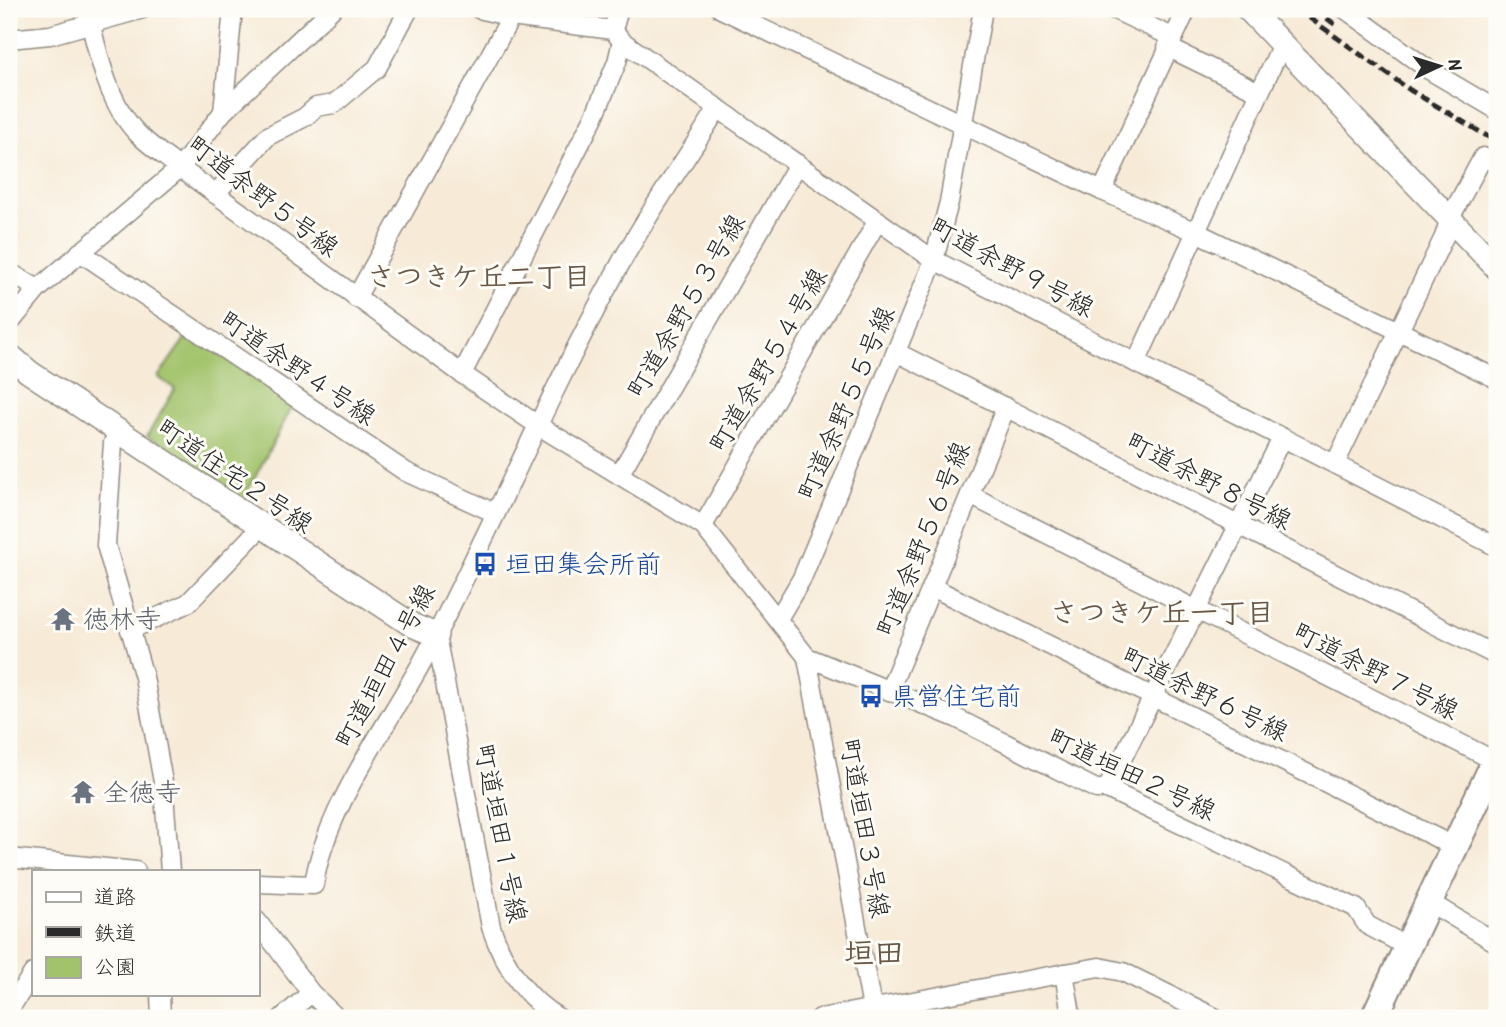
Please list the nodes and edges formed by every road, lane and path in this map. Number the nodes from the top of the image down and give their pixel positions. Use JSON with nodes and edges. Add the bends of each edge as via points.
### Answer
{"nodes":[{"id":1,"x":144,"y":9,"type":"edge"},
{"id":2,"x":233,"y":9,"type":"edge"},
{"id":3,"x":332,"y":9,"type":"edge"},
{"id":4,"x":409,"y":9,"type":"edge"},
{"id":5,"x":479,"y":9,"type":"edge"},
{"id":6,"x":619,"y":9,"type":"edge"},
{"id":7,"x":721,"y":9,"type":"edge"},
{"id":8,"x":983,"y":9,"type":"edge"},
{"id":9,"x":1113,"y":9,"type":"edge"},
{"id":10,"x":1187,"y":9,"type":"edge"},
{"id":11,"x":1248,"y":9,"type":"edge"},
{"id":12,"x":1345,"y":9,"type":"edge"},
{"id":13,"x":89,"y":16,"type":"edge"},
{"id":14,"x":510,"y":17,"type":"junction"},
{"id":15,"x":617,"y":36,"type":"junction"},
{"id":16,"x":9,"y":39,"type":"edge"},
{"id":17,"x":1169,"y":42,"type":"junction"},
{"id":18,"x":1282,"y":44,"type":"junction"},
{"id":19,"x":1259,"y":92,"type":"junction"},
{"id":20,"x":718,"y":108,"type":"junction"},
{"id":21,"x":1497,"y":110,"type":"edge"},
{"id":22,"x":223,"y":112,"type":"junction"},
{"id":23,"x":963,"y":125,"type":"junction"},
{"id":24,"x":798,"y":164,"type":"junction"},
{"id":25,"x":1497,"y":164,"type":"edge"},
{"id":26,"x":180,"y":168,"type":"junction"},
{"id":27,"x":1102,"y":191,"type":"junction"},
{"id":28,"x":215,"y":194,"type":"junction"},
{"id":29,"x":1450,"y":218,"type":"junction"},
{"id":30,"x":878,"y":220,"type":"junction"},
{"id":31,"x":1196,"y":232,"type":"junction"},
{"id":32,"x":80,"y":252,"type":"junction"},
{"id":33,"x":934,"y":260,"type":"junction"},
{"id":34,"x":1497,"y":268,"type":"edge"},
{"id":35,"x":9,"y":272,"type":"edge"},
{"id":36,"x":37,"y":289,"type":"junction"},
{"id":37,"x":356,"y":298,"type":"junction"},
{"id":38,"x":9,"y":324,"type":"edge"},
{"id":39,"x":1399,"y":332,"type":"junction"},
{"id":40,"x":897,"y":352,"type":"junction"},
{"id":41,"x":9,"y":355,"type":"edge"},
{"id":42,"x":1136,"y":363,"type":"junction"},
{"id":43,"x":462,"y":374,"type":"junction"},
{"id":44,"x":1497,"y":379,"type":"edge"},
{"id":45,"x":1006,"y":407,"type":"junction"},
{"id":46,"x":539,"y":426,"type":"junction"},
{"id":47,"x":120,"y":433,"type":"junction"},
{"id":48,"x":1282,"y":438,"type":"junction"},
{"id":49,"x":1335,"y":464,"type":"junction"},
{"id":50,"x":619,"y":475,"type":"junction"},
{"id":51,"x":970,"y":495,"type":"junction"},
{"id":52,"x":495,"y":513,"type":"junction"},
{"id":53,"x":1238,"y":525,"type":"junction"},
{"id":54,"x":703,"y":526,"type":"junction"},
{"id":55,"x":261,"y":527,"type":"junction"},
{"id":56,"x":1497,"y":547,"type":"edge"},
{"id":57,"x":932,"y":587,"type":"junction"},
{"id":58,"x":1197,"y":610,"type":"junction"},
{"id":59,"x":778,"y":619,"type":"junction"},
{"id":60,"x":130,"y":630,"type":"junction"},
{"id":61,"x":436,"y":635,"type":"junction"},
{"id":62,"x":1497,"y":656,"type":"edge"},
{"id":63,"x":807,"y":657,"type":"junction"},
{"id":64,"x":889,"y":691,"type":"junction"},
{"id":65,"x":1153,"y":697,"type":"junction"},
{"id":66,"x":1496,"y":759,"type":"edge"},
{"id":67,"x":1108,"y":789,"type":"junction"},
{"id":68,"x":1455,"y":847,"type":"junction"},
{"id":69,"x":9,"y":858,"type":"edge"},
{"id":70,"x":98,"y":870,"type":"edge"},
{"id":71,"x":170,"y":870,"type":"edge"},
{"id":72,"x":259,"y":883,"type":"edge"},
{"id":73,"x":1429,"y":902,"type":"junction"},
{"id":74,"x":259,"y":923,"type":"edge"},
{"id":75,"x":1497,"y":943,"type":"edge"},
{"id":76,"x":1408,"y":947,"type":"junction"},
{"id":77,"x":1064,"y":973,"type":"junction"},
{"id":78,"x":32,"y":976,"type":"edge"},
{"id":79,"x":311,"y":993,"type":"junction"},
{"id":80,"x":160,"y":996,"type":"edge"},
{"id":81,"x":872,"y":1009,"type":"junction"},
{"id":82,"x":9,"y":1010,"type":"edge"},
{"id":83,"x":1382,"y":1015,"type":"edge"},
{"id":84,"x":161,"y":1018,"type":"edge"},
{"id":85,"x":282,"y":1018,"type":"edge"},
{"id":86,"x":337,"y":1018,"type":"edge"},
{"id":87,"x":559,"y":1018,"type":"edge"},
{"id":88,"x":820,"y":1018,"type":"edge"},
{"id":89,"x":1069,"y":1018,"type":"edge"},
{"id":90,"x":1216,"y":1018,"type":"edge"}],
"edges":[{"from":1,"to":13,"type":"street"},
{"from":2,"to":22,"type":"street"},
{"from":3,"to":22,"type":"street"},
{"from":4,"to":28,"type":"street","via":[[377,68],[334,104],[316,107],[268,136]]},
{"from":5,"to":14,"type":"street","name":"町道余野９号線"},
{"from":6,"to":15,"type":"street"},
{"from":7,"to":23,"type":"street"},
{"from":8,"to":23,"type":"street","name":"町道余野５５号線"},
{"from":9,"to":17,"type":"street"},
{"from":10,"to":17,"type":"street"},
{"from":11,"to":18,"type":"street"},
{"from":12,"to":21,"type":"street","via":[[1429,70]]},
{"from":13,"to":16,"type":"street","via":[[50,35]]},
{"from":13,"to":26,"type":"street","name":"町道余野５号線","via":[[118,105],[136,133]]},
{"from":14,"to":15,"type":"street","name":"町道余野９号線"},
{"from":14,"to":37,"type":"street"},
{"from":15,"to":20,"type":"street","name":"町道余野９号線"},
{"from":15,"to":43,"type":"street","via":[[617,62],[594,117]]},
{"from":17,"to":19,"type":"street"},
{"from":17,"to":27,"type":"street"},
{"from":18,"to":19,"type":"street"},
{"from":18,"to":29,"type":"street"},
{"from":19,"to":31,"type":"street"},
{"from":20,"to":24,"type":"street","name":"町道余野９号線"},
{"from":20,"to":46,"type":"street","name":"町道垣田４号線","via":[[618,269]]},
{"from":22,"to":26,"type":"street"},
{"from":23,"to":27,"type":"street"},
{"from":23,"to":33,"type":"street","name":"町道余野５５号線"},
{"from":24,"to":30,"type":"street","name":"町道余野９号線"},
{"from":24,"to":50,"type":"street","name":"町道余野５３号線"},
{"from":25,"to":29,"type":"street","via":[[1483,157]]},
{"from":26,"to":28,"type":"street","name":"町道余野５号線"},
{"from":26,"to":32,"type":"street"},
{"from":27,"to":31,"type":"street"},
{"from":28,"to":37,"type":"street","name":"町道余野５号線"},
{"from":29,"to":34,"type":"street"},
{"from":29,"to":39,"type":"street"},
{"from":30,"to":33,"type":"street","name":"町道余野９号線"},
{"from":30,"to":54,"type":"street","name":"町道余野５４号線"},
{"from":31,"to":39,"type":"street"},
{"from":31,"to":42,"type":"street"},
{"from":32,"to":36,"type":"street"},
{"from":32,"to":52,"type":"street","name":"町道余野４号線","via":[[405,472]]},
{"from":33,"to":40,"type":"street","name":"町道余野５５号線"},
{"from":33,"to":42,"type":"street","name":"町道余野９号線"},
{"from":35,"to":36,"type":"street"},
{"from":36,"to":38,"type":"street"},
{"from":37,"to":43,"type":"street","name":"町道余野５号線"},
{"from":39,"to":44,"type":"street"},
{"from":39,"to":49,"type":"street"},
{"from":40,"to":45,"type":"street","name":"町道余野８号線"},
{"from":40,"to":59,"type":"street","name":"町道余野５５号線","via":[[802,578]]},
{"from":41,"to":47,"type":"street","name":"町道住宅２号線"},
{"from":42,"to":48,"type":"street","name":"町道余野９号線"},
{"from":43,"to":46,"type":"street","name":"町道余野５号線"},
{"from":45,"to":51,"type":"street","name":"町道余野５６号線"},
{"from":45,"to":53,"type":"street","name":"町道余野８号線"},
{"from":46,"to":50,"type":"street"},
{"from":46,"to":52,"type":"street","name":"町道垣田４号線"},
{"from":47,"to":55,"type":"street","name":"町道住宅２号線"},
{"from":47,"to":60,"type":"street","via":[[113,443],[106,545]]},
{"from":48,"to":49,"type":"street","name":"町道余野９号線"},
{"from":48,"to":53,"type":"street"},
{"from":49,"to":56,"type":"street","name":"町道余野９号線"},
{"from":50,"to":54,"type":"street"},
{"from":51,"to":57,"type":"street","name":"町道余野５６号線"},
{"from":51,"to":58,"type":"street","name":"町道余野７号線"},
{"from":52,"to":61,"type":"street","name":"町道垣田４号線"},
{"from":53,"to":58,"type":"street"},
{"from":53,"to":62,"type":"street","name":"町道余野８号線"},
{"from":54,"to":59,"type":"street"},
{"from":55,"to":60,"type":"street","via":[[188,603]]},
{"from":55,"to":61,"type":"street","name":"町道住宅２号線","via":[[412,625]]},
{"from":57,"to":64,"type":"street","name":"町道余野５６号線"},
{"from":57,"to":65,"type":"street","name":"町道余野６号線"},
{"from":58,"to":65,"type":"street"},
{"from":58,"to":66,"type":"street","name":"町道余野７号線"},
{"from":59,"to":63,"type":"street"},
{"from":60,"to":71,"type":"street","via":[[144,677],[163,782]]},
{"from":61,"to":72,"type":"street","name":"町道垣田４号線","via":[[349,786],[314,885]]},
{"from":61,"to":87,"type":"street","name":"町道垣田１号線","via":[[491,927],[514,975],[530,996]]},
{"from":63,"to":64,"type":"street","name":"町道垣田２号線"},
{"from":63,"to":81,"type":"street","name":"町道垣田３号線"},
{"from":64,"to":67,"type":"street","name":"町道垣田２号線","via":[[956,718],[1096,789]]},
{"from":65,"to":67,"type":"street"},
{"from":65,"to":68,"type":"street","name":"町道余野６号線"},
{"from":66,"to":68,"type":"main road"},
{"from":67,"to":76,"type":"street","name":"町道垣田２号線","via":[[1356,908],[1367,925]]},
{"from":68,"to":73,"type":"main road"},
{"from":69,"to":70,"type":"street"},
{"from":73,"to":75,"type":"street"},
{"from":73,"to":76,"type":"main road"},
{"from":74,"to":79,"type":"street"},
{"from":76,"to":83,"type":"main road"},
{"from":77,"to":81,"type":"street"},
{"from":77,"to":89,"type":"street"},
{"from":77,"to":90,"type":"street","via":[[1100,967],[1116,970]]},
{"from":78,"to":82,"type":"street"},
{"from":79,"to":85,"type":"street"},
{"from":79,"to":86,"type":"street"},
{"from":80,"to":84,"type":"street"},
{"from":81,"to":88,"type":"street"}]}
